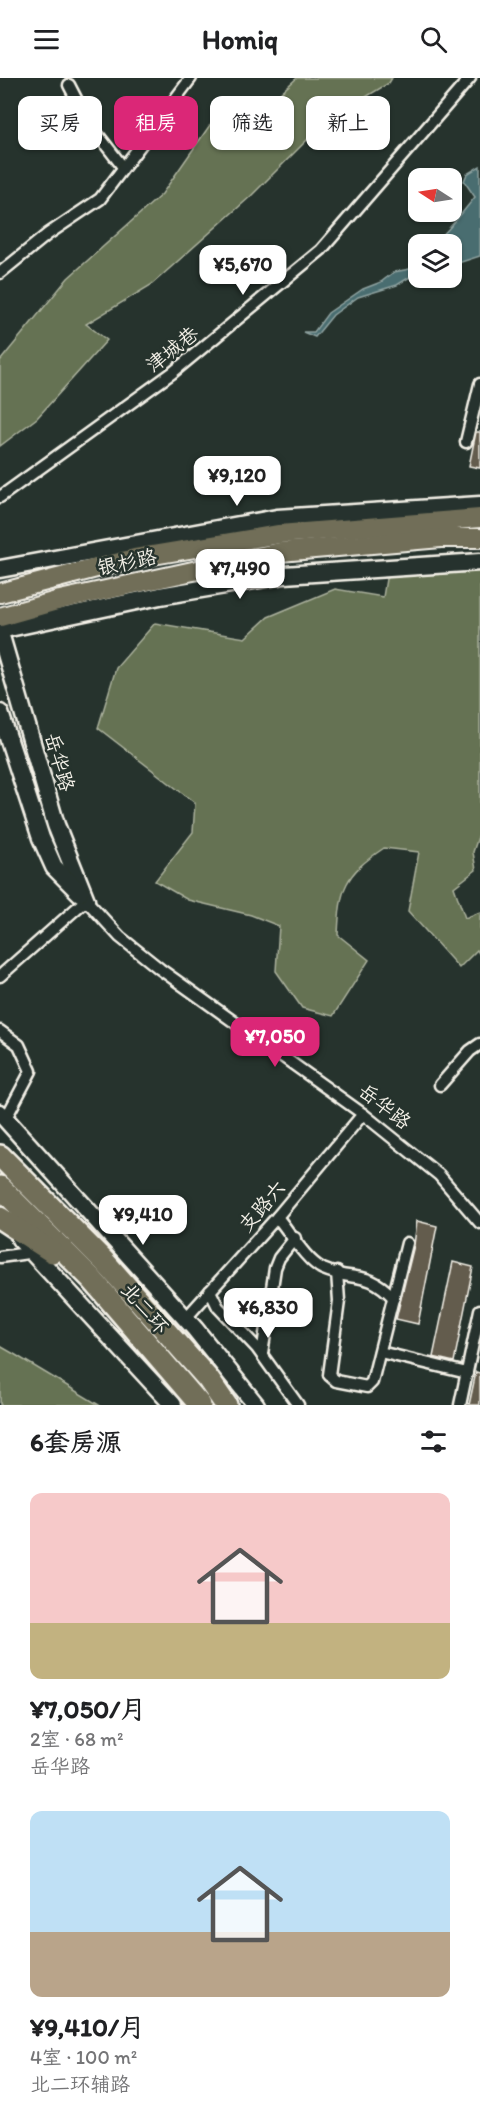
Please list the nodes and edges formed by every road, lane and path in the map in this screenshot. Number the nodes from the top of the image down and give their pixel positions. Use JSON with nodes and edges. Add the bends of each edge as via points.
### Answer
{"nodes":[{"id":1,"x":191,"y":78,"type":"edge"},
{"id":2,"x":470,"y":78,"type":"edge"},
{"id":3,"x":69,"y":85,"type":"dead end"},
{"id":4,"x":123,"y":167,"type":"junction"},
{"id":5,"x":0,"y":273,"type":"edge"},
{"id":6,"x":480,"y":384,"type":"edge"},
{"id":7,"x":466,"y":442,"type":"dead end"},
{"id":8,"x":0,"y":497,"type":"edge"},
{"id":9,"x":480,"y":505,"type":"edge"},
{"id":10,"x":480,"y":518,"type":"edge"},
{"id":11,"x":480,"y":538,"type":"edge"},
{"id":12,"x":480,"y":562,"type":"edge"},
{"id":13,"x":0,"y":569,"type":"edge"},
{"id":14,"x":0,"y":593,"type":"edge"},
{"id":15,"x":0,"y":616,"type":"edge"},
{"id":16,"x":0,"y":632,"type":"edge"},
{"id":17,"x":0,"y":713,"type":"edge"},
{"id":18,"x":86,"y":900,"type":"junction"},
{"id":19,"x":0,"y":976,"type":"edge"},
{"id":20,"x":0,"y":1031,"type":"edge"},
{"id":21,"x":480,"y":1044,"type":"edge"},
{"id":22,"x":440,"y":1084,"type":"dead end"},
{"id":23,"x":363,"y":1114,"type":"junction"},
{"id":24,"x":3,"y":1115,"type":"edge"},
{"id":25,"x":4,"y":1160,"type":"edge"},
{"id":26,"x":0,"y":1187,"type":"edge"},
{"id":27,"x":277,"y":1217,"type":"junction"},
{"id":28,"x":0,"y":1218,"type":"edge"},
{"id":29,"x":480,"y":1223,"type":"edge"},
{"id":30,"x":295,"y":1238,"type":"junction"},
{"id":31,"x":407,"y":1243,"type":"dead end"},
{"id":32,"x":35,"y":1252,"type":"junction"},
{"id":33,"x":0,"y":1257,"type":"edge"},
{"id":34,"x":337,"y":1272,"type":"junction"},
{"id":35,"x":92,"y":1278,"type":"junction"},
{"id":36,"x":210,"y":1291,"type":"junction"},
{"id":37,"x":394,"y":1298,"type":"junction"},
{"id":38,"x":480,"y":1310,"type":"edge"},
{"id":39,"x":185,"y":1319,"type":"junction"},
{"id":40,"x":380,"y":1352,"type":"junction"},
{"id":41,"x":262,"y":1354,"type":"junction"},
{"id":42,"x":467,"y":1373,"type":"junction"},
{"id":43,"x":173,"y":1405,"type":"edge"},
{"id":44,"x":200,"y":1405,"type":"edge"},
{"id":45,"x":226,"y":1405,"type":"edge"},
{"id":46,"x":256,"y":1405,"type":"edge"},
{"id":47,"x":298,"y":1405,"type":"edge"},
{"id":48,"x":460,"y":1405,"type":"edge"}],
"edges":[{"from":1,"to":4,"type":"street"},
{"from":2,"to":8,"type":"street","name":"津城巷","via":[[321,250],[172,373]]},
{"from":3,"to":4,"type":"street","via":[[88,122]]},
{"from":4,"to":5,"type":"street","via":[[100,199]]},
{"from":6,"to":7,"type":"street"},
{"from":9,"to":13,"type":"street","name":"银杉路","via":[[277,518]]},
{"from":10,"to":14,"type":"main road","name":"银杉路","via":[[279,534],[135,558]]},
{"from":11,"to":15,"type":"main road","name":"银杉路","via":[[280,552]]},
{"from":12,"to":16,"type":"street","name":"银杉路","via":[[284,575],[160,596]]},
{"from":16,"to":18,"type":"street","name":"岳华路","via":[[56,825]]},
{"from":17,"to":18,"type":"street","name":"岳华路","via":[[54,867]]},
{"from":18,"to":19,"type":"street"},
{"from":18,"to":23,"type":"street","name":"岳华路","via":[[120,937],[160,969]]},
{"from":20,"to":24,"type":"street","via":[[19,1045],[31,1071]]},
{"from":21,"to":22,"type":"street"},
{"from":23,"to":27,"type":"street","name":"支路六"},
{"from":23,"to":29,"type":"street","name":"岳华路","via":[[439,1175]]},
{"from":24,"to":39,"type":"street"},
{"from":25,"to":45,"type":"highway","name":"北二环","via":[[104,1261],[208,1379]]},
{"from":26,"to":35,"type":"highway","name":"北二环"},
{"from":27,"to":30,"type":"street"},
{"from":27,"to":36,"type":"street","name":"支路六"},
{"from":28,"to":32,"type":"street"},
{"from":28,"to":35,"type":"highway"},
{"from":30,"to":34,"type":"street","via":[[314,1263]]},
{"from":30,"to":41,"type":"street","via":[[275,1268]]},
{"from":31,"to":37,"type":"street"},
{"from":32,"to":33,"type":"street"},
{"from":32,"to":43,"type":"street"},
{"from":34,"to":37,"type":"street","via":[[377,1282]]},
{"from":34,"to":40,"type":"street","via":[[339,1301],[329,1375],[336,1381],[367,1387]]},
{"from":35,"to":44,"type":"highway","name":"北二环"},
{"from":36,"to":39,"type":"street","name":"支路六"},
{"from":36,"to":41,"type":"street","via":[[227,1319]]},
{"from":37,"to":40,"type":"street"},
{"from":38,"to":42,"type":"street"},
{"from":39,"to":46,"type":"street"},
{"from":40,"to":42,"type":"street"},
{"from":41,"to":47,"type":"street"},
{"from":42,"to":48,"type":"street"}]}
